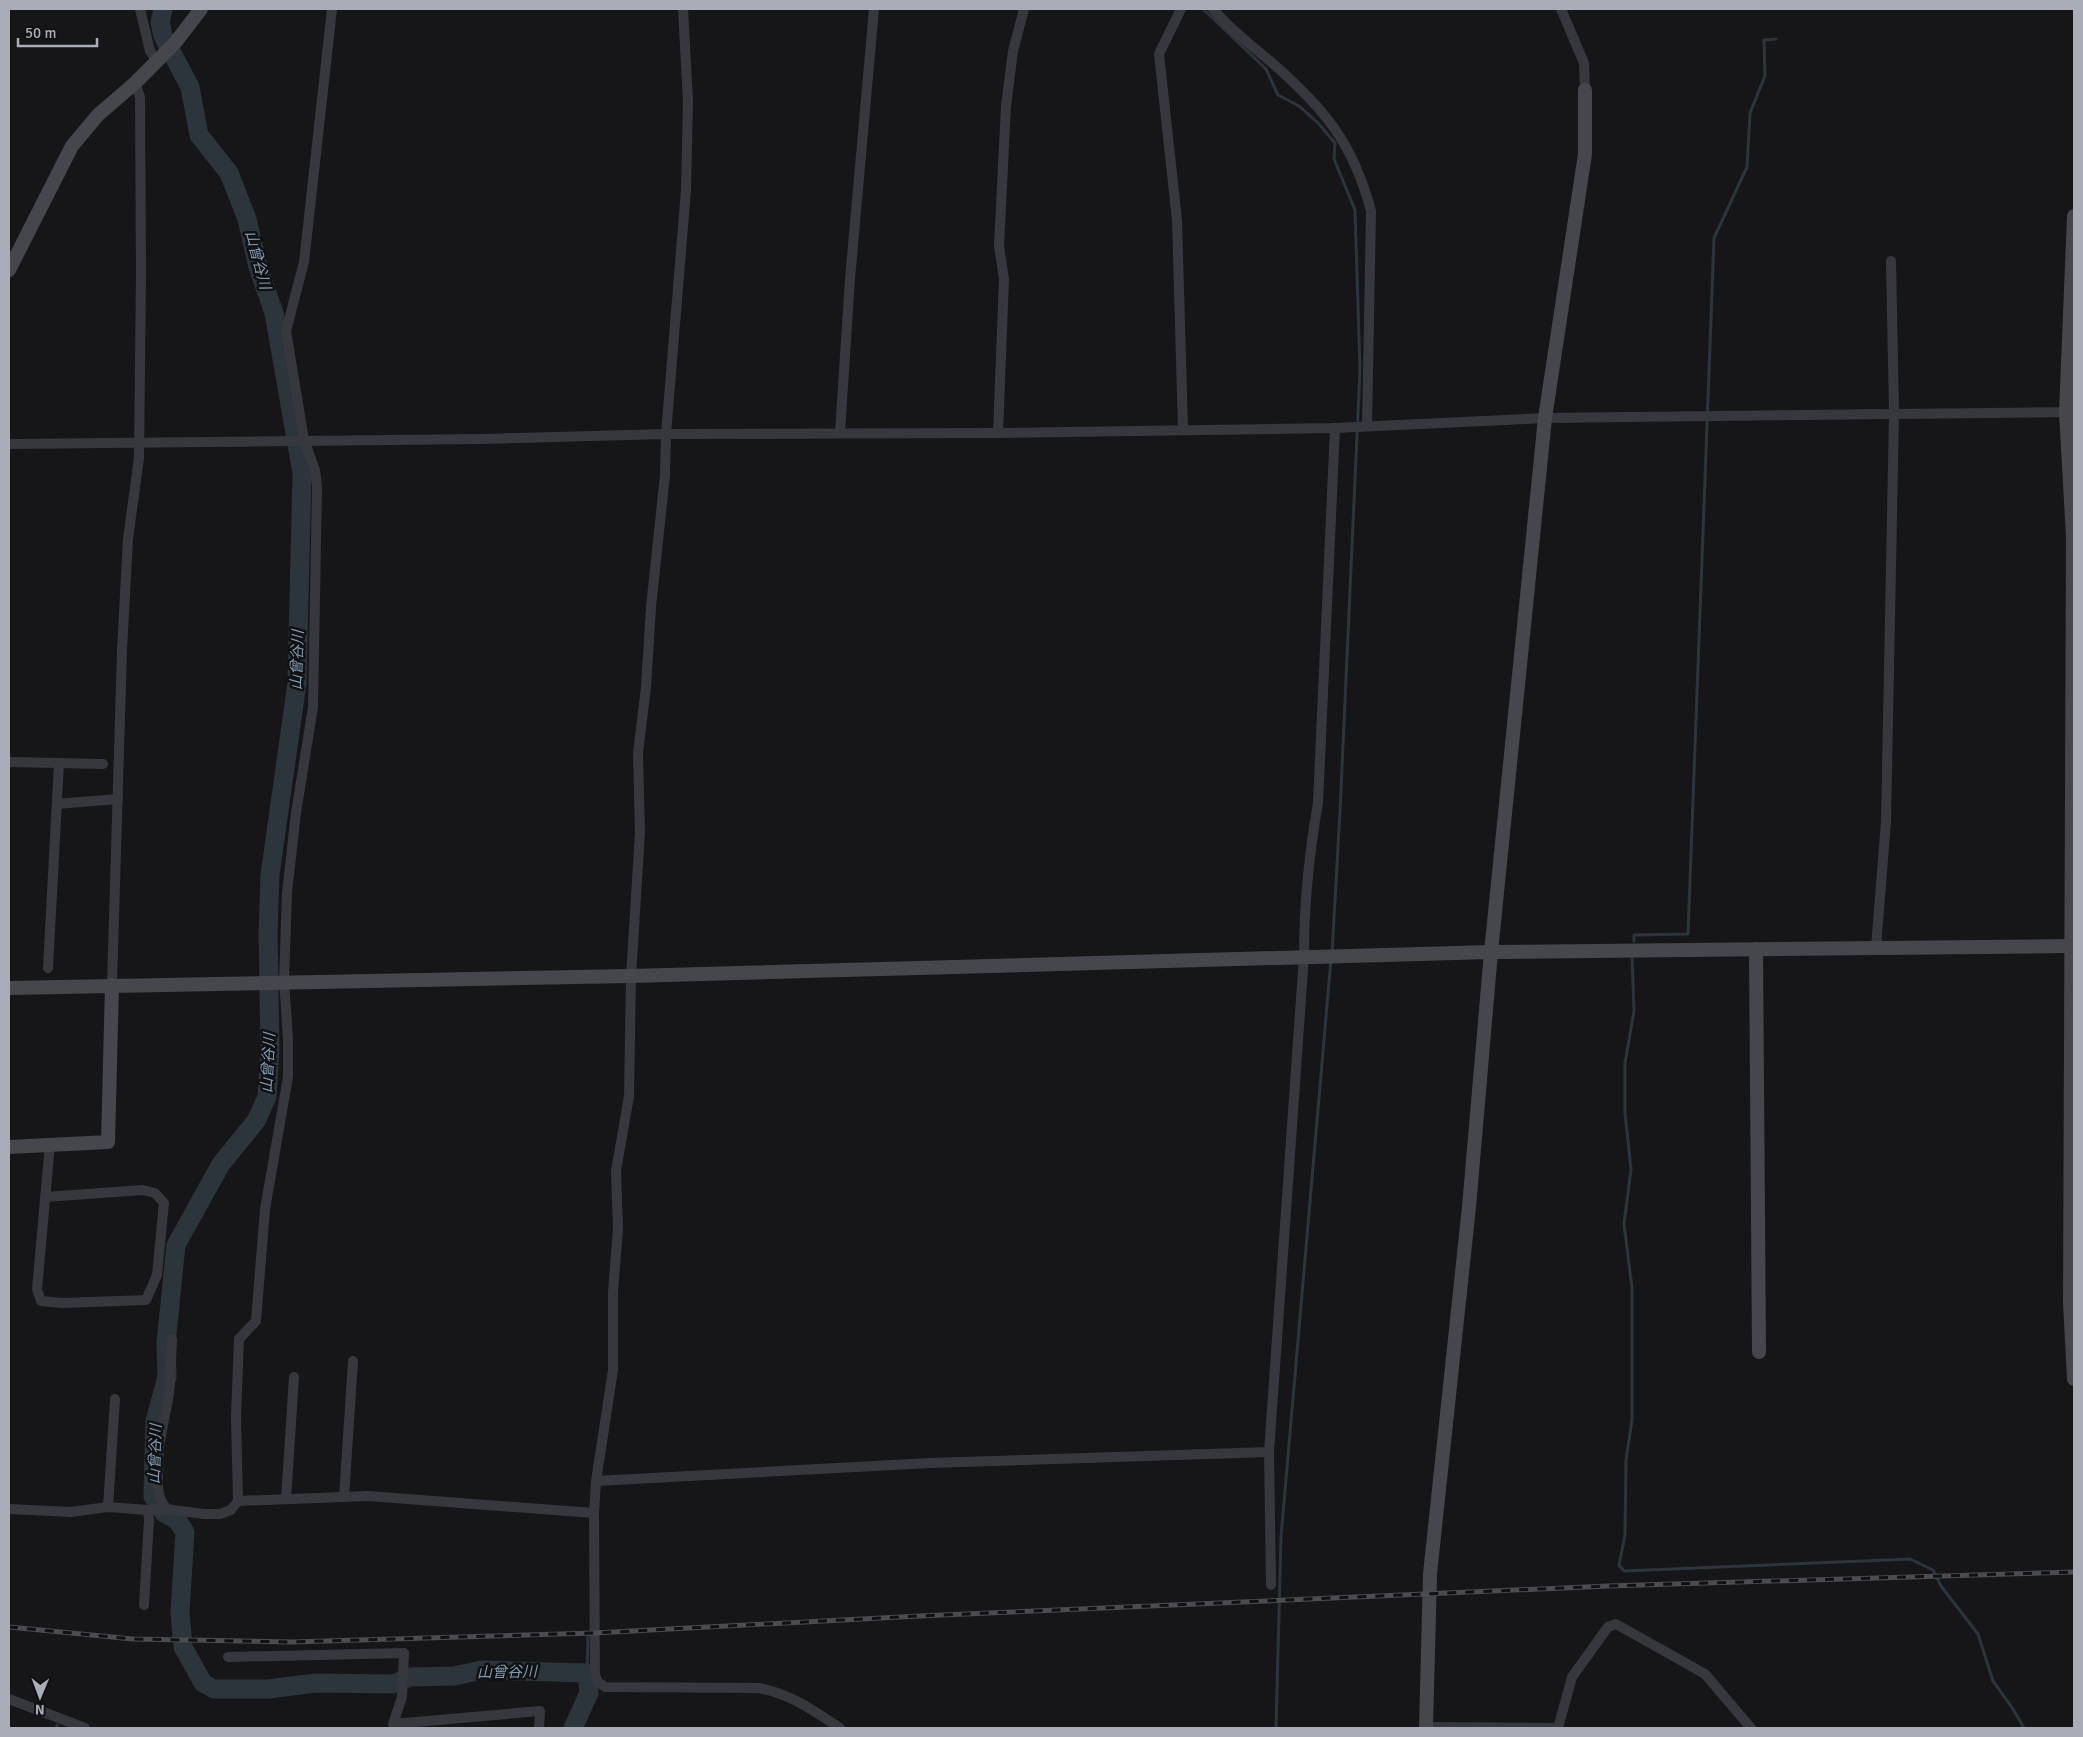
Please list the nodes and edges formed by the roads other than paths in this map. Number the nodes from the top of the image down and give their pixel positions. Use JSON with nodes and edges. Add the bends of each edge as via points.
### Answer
{"nodes":[{"id":1,"x":140,"y":9,"type":"edge"},
{"id":2,"x":201,"y":9,"type":"edge"},
{"id":3,"x":332,"y":9,"type":"edge"},
{"id":4,"x":683,"y":9,"type":"edge"},
{"id":5,"x":874,"y":9,"type":"edge"},
{"id":6,"x":1024,"y":9,"type":"edge"},
{"id":7,"x":1181,"y":9,"type":"edge"},
{"id":8,"x":1213,"y":9,"type":"edge"},
{"id":9,"x":1561,"y":9,"type":"edge"},
{"id":10,"x":165,"y":53,"type":"junction"},
{"id":11,"x":135,"y":83,"type":"junction"},
{"id":12,"x":1585,"y":90,"type":"joint"},
{"id":13,"x":2074,"y":216,"type":"edge"},
{"id":14,"x":1892,"y":261,"type":"dead end"},
{"id":15,"x":9,"y":270,"type":"edge"},
{"id":16,"x":2071,"y":354,"type":"edge"},
{"id":17,"x":2070,"y":412,"type":"edge"},
{"id":18,"x":1894,"y":413,"type":"junction"},
{"id":19,"x":1544,"y":418,"type":"junction"},
{"id":20,"x":1367,"y":426,"type":"junction"},
{"id":21,"x":1335,"y":428,"type":"junction"},
{"id":22,"x":1183,"y":429,"type":"junction"},
{"id":23,"x":840,"y":432,"type":"junction"},
{"id":24,"x":998,"y":433,"type":"junction"},
{"id":25,"x":666,"y":434,"type":"junction"},
{"id":26,"x":299,"y":440,"type":"junction"},
{"id":27,"x":139,"y":441,"type":"junction"},
{"id":28,"x":9,"y":444,"type":"edge"},
{"id":29,"x":9,"y":762,"type":"edge"},
{"id":30,"x":59,"y":763,"type":"junction"},
{"id":31,"x":102,"y":764,"type":"dead end"},
{"id":32,"x":118,"y":799,"type":"junction"},
{"id":33,"x":57,"y":804,"type":"junction"},
{"id":34,"x":2073,"y":946,"type":"edge"},
{"id":35,"x":1876,"y":947,"type":"junction"},
{"id":36,"x":1756,"y":949,"type":"junction"},
{"id":37,"x":1491,"y":952,"type":"junction"},
{"id":38,"x":1304,"y":956,"type":"junction"},
{"id":39,"x":48,"y":968,"type":"dead end"},
{"id":40,"x":631,"y":976,"type":"junction"},
{"id":41,"x":273,"y":981,"type":"junction"},
{"id":42,"x":112,"y":985,"type":"junction"},
{"id":43,"x":9,"y":988,"type":"edge"},
{"id":44,"x":50,"y":1144,"type":"junction"},
{"id":45,"x":9,"y":1147,"type":"edge"},
{"id":46,"x":45,"y":1197,"type":"junction"},
{"id":47,"x":172,"y":1339,"type":"dead end"},
{"id":48,"x":1759,"y":1352,"type":"dead end"},
{"id":49,"x":353,"y":1361,"type":"dead end"},
{"id":50,"x":294,"y":1377,"type":"dead end"},
{"id":51,"x":2074,"y":1379,"type":"edge"},
{"id":52,"x":114,"y":1399,"type":"dead end"},
{"id":53,"x":1268,"y":1452,"type":"junction"},
{"id":54,"x":596,"y":1481,"type":"junction"},
{"id":55,"x":344,"y":1497,"type":"junction"},
{"id":56,"x":286,"y":1499,"type":"junction"},
{"id":57,"x":238,"y":1501,"type":"junction"},
{"id":58,"x":108,"y":1507,"type":"junction"},
{"id":59,"x":9,"y":1509,"type":"edge"},
{"id":60,"x":157,"y":1509,"type":"junction"},
{"id":61,"x":594,"y":1513,"type":"junction"},
{"id":62,"x":1271,"y":1585,"type":"dead end"},
{"id":63,"x":144,"y":1605,"type":"dead end"},
{"id":64,"x":228,"y":1657,"type":"dead end"},
{"id":65,"x":9,"y":1699,"type":"edge"},
{"id":66,"x":67,"y":1725,"type":"edge"},
{"id":67,"x":1426,"y":1727,"type":"edge"},
{"id":68,"x":85,"y":1728,"type":"edge"},
{"id":69,"x":539,"y":1728,"type":"edge"},
{"id":70,"x":840,"y":1728,"type":"edge"},
{"id":71,"x":1558,"y":1728,"type":"edge"},
{"id":72,"x":1752,"y":1728,"type":"edge"}],
"edges":[{"from":1,"to":10,"type":"street","via":[[150,51]]},
{"from":2,"to":10,"type":"street"},
{"from":3,"to":26,"type":"street","via":[[304,262],[286,325]]},
{"from":4,"to":25,"type":"street","via":[[688,101],[686,190]]},
{"from":5,"to":23,"type":"street"},
{"from":6,"to":24,"type":"street","via":[[1013,51],[1006,106],[999,246],[1004,279]]},
{"from":7,"to":22,"type":"street","via":[[1158,54],[1177,220]]},
{"from":8,"to":20,"type":"street","via":[[1328,117],[1363,179],[1372,211]]},
{"from":9,"to":12,"type":"street","via":[[1584,63]]},
{"from":10,"to":11,"type":"street"},
{"from":11,"to":15,"type":"street","via":[[98,115],[72,146]]},
{"from":11,"to":27,"type":"street","via":[[140,97]]},
{"from":12,"to":19,"type":"street","via":[[1585,154]]},
{"from":13,"to":16,"type":"street"},
{"from":14,"to":18,"type":"street"},
{"from":16,"to":17,"type":"street"},
{"from":17,"to":18,"type":"street"},
{"from":17,"to":34,"type":"street"},
{"from":18,"to":19,"type":"street"},
{"from":18,"to":35,"type":"street","via":[[1886,822]]},
{"from":19,"to":20,"type":"street"},
{"from":19,"to":37,"type":"street"},
{"from":20,"to":21,"type":"street"},
{"from":21,"to":22,"type":"street"},
{"from":21,"to":38,"type":"street","via":[[1318,803],[1308,864]]},
{"from":22,"to":24,"type":"street"},
{"from":23,"to":24,"type":"street"},
{"from":23,"to":25,"type":"street"},
{"from":25,"to":26,"type":"street","via":[[480,440]]},
{"from":25,"to":40,"type":"street","via":[[665,475],[638,753],[640,833]]},
{"from":26,"to":27,"type":"street"},
{"from":26,"to":41,"type":"street","via":[[315,470],[317,487],[313,707]]},
{"from":27,"to":28,"type":"street"},
{"from":27,"to":32,"type":"street","via":[[128,540]]},
{"from":29,"to":30,"type":"street"},
{"from":30,"to":31,"type":"street"},
{"from":30,"to":33,"type":"street"},
{"from":32,"to":33,"type":"street"},
{"from":32,"to":42,"type":"street"},
{"from":33,"to":39,"type":"street"},
{"from":34,"to":35,"type":"street"},
{"from":34,"to":51,"type":"street","via":[[2070,1302]]},
{"from":35,"to":36,"type":"street"},
{"from":36,"to":37,"type":"street"},
{"from":36,"to":48,"type":"street"},
{"from":37,"to":38,"type":"street"},
{"from":37,"to":67,"type":"street","via":[[1469,1207],[1430,1574]]},
{"from":38,"to":40,"type":"street"},
{"from":38,"to":53,"type":"street"},
{"from":40,"to":41,"type":"street"},
{"from":40,"to":54,"type":"street","via":[[629,1096],[616,1171],[618,1228],[613,1292],[613,1370]]},
{"from":41,"to":42,"type":"street"},
{"from":41,"to":57,"type":"street","via":[[288,1038],[288,1077],[264,1209],[256,1321],[239,1339],[236,1416]]},
{"from":42,"to":43,"type":"street"},
{"from":42,"to":44,"type":"street","via":[[108,1142]]},
{"from":44,"to":45,"type":"street"},
{"from":44,"to":46,"type":"street"},
{"from":46,"to":46,"type":"street","via":[[37,1289],[42,1301],[146,1300],[157,1275],[164,1221],[164,1203],[155,1193],[143,1190]]},
{"from":47,"to":60,"type":"street","via":[[171,1379],[158,1445]]},
{"from":49,"to":55,"type":"street"},
{"from":50,"to":56,"type":"street"},
{"from":52,"to":58,"type":"street"},
{"from":53,"to":54,"type":"street","via":[[930,1463]]},
{"from":53,"to":62,"type":"street"},
{"from":54,"to":61,"type":"street"},
{"from":55,"to":56,"type":"street"},
{"from":55,"to":61,"type":"street"},
{"from":56,"to":57,"type":"street"},
{"from":57,"to":60,"type":"street","via":[[231,1510],[220,1514]]},
{"from":58,"to":59,"type":"street","via":[[71,1512]]},
{"from":58,"to":60,"type":"street"},
{"from":60,"to":63,"type":"street","via":[[150,1520]]},
{"from":61,"to":70,"type":"street","via":[[595,1675],[598,1682],[604,1687],[760,1688],[796,1699]]},
{"from":64,"to":69,"type":"street","via":[[404,1653],[403,1688],[393,1724],[540,1711]]},
{"from":65,"to":66,"type":"street"},
{"from":66,"to":68,"type":"street"},
{"from":67,"to":71,"type":"street"},
{"from":71,"to":72,"type":"street","via":[[1572,1677],[1608,1627],[1616,1624],[1706,1674]]}]}
